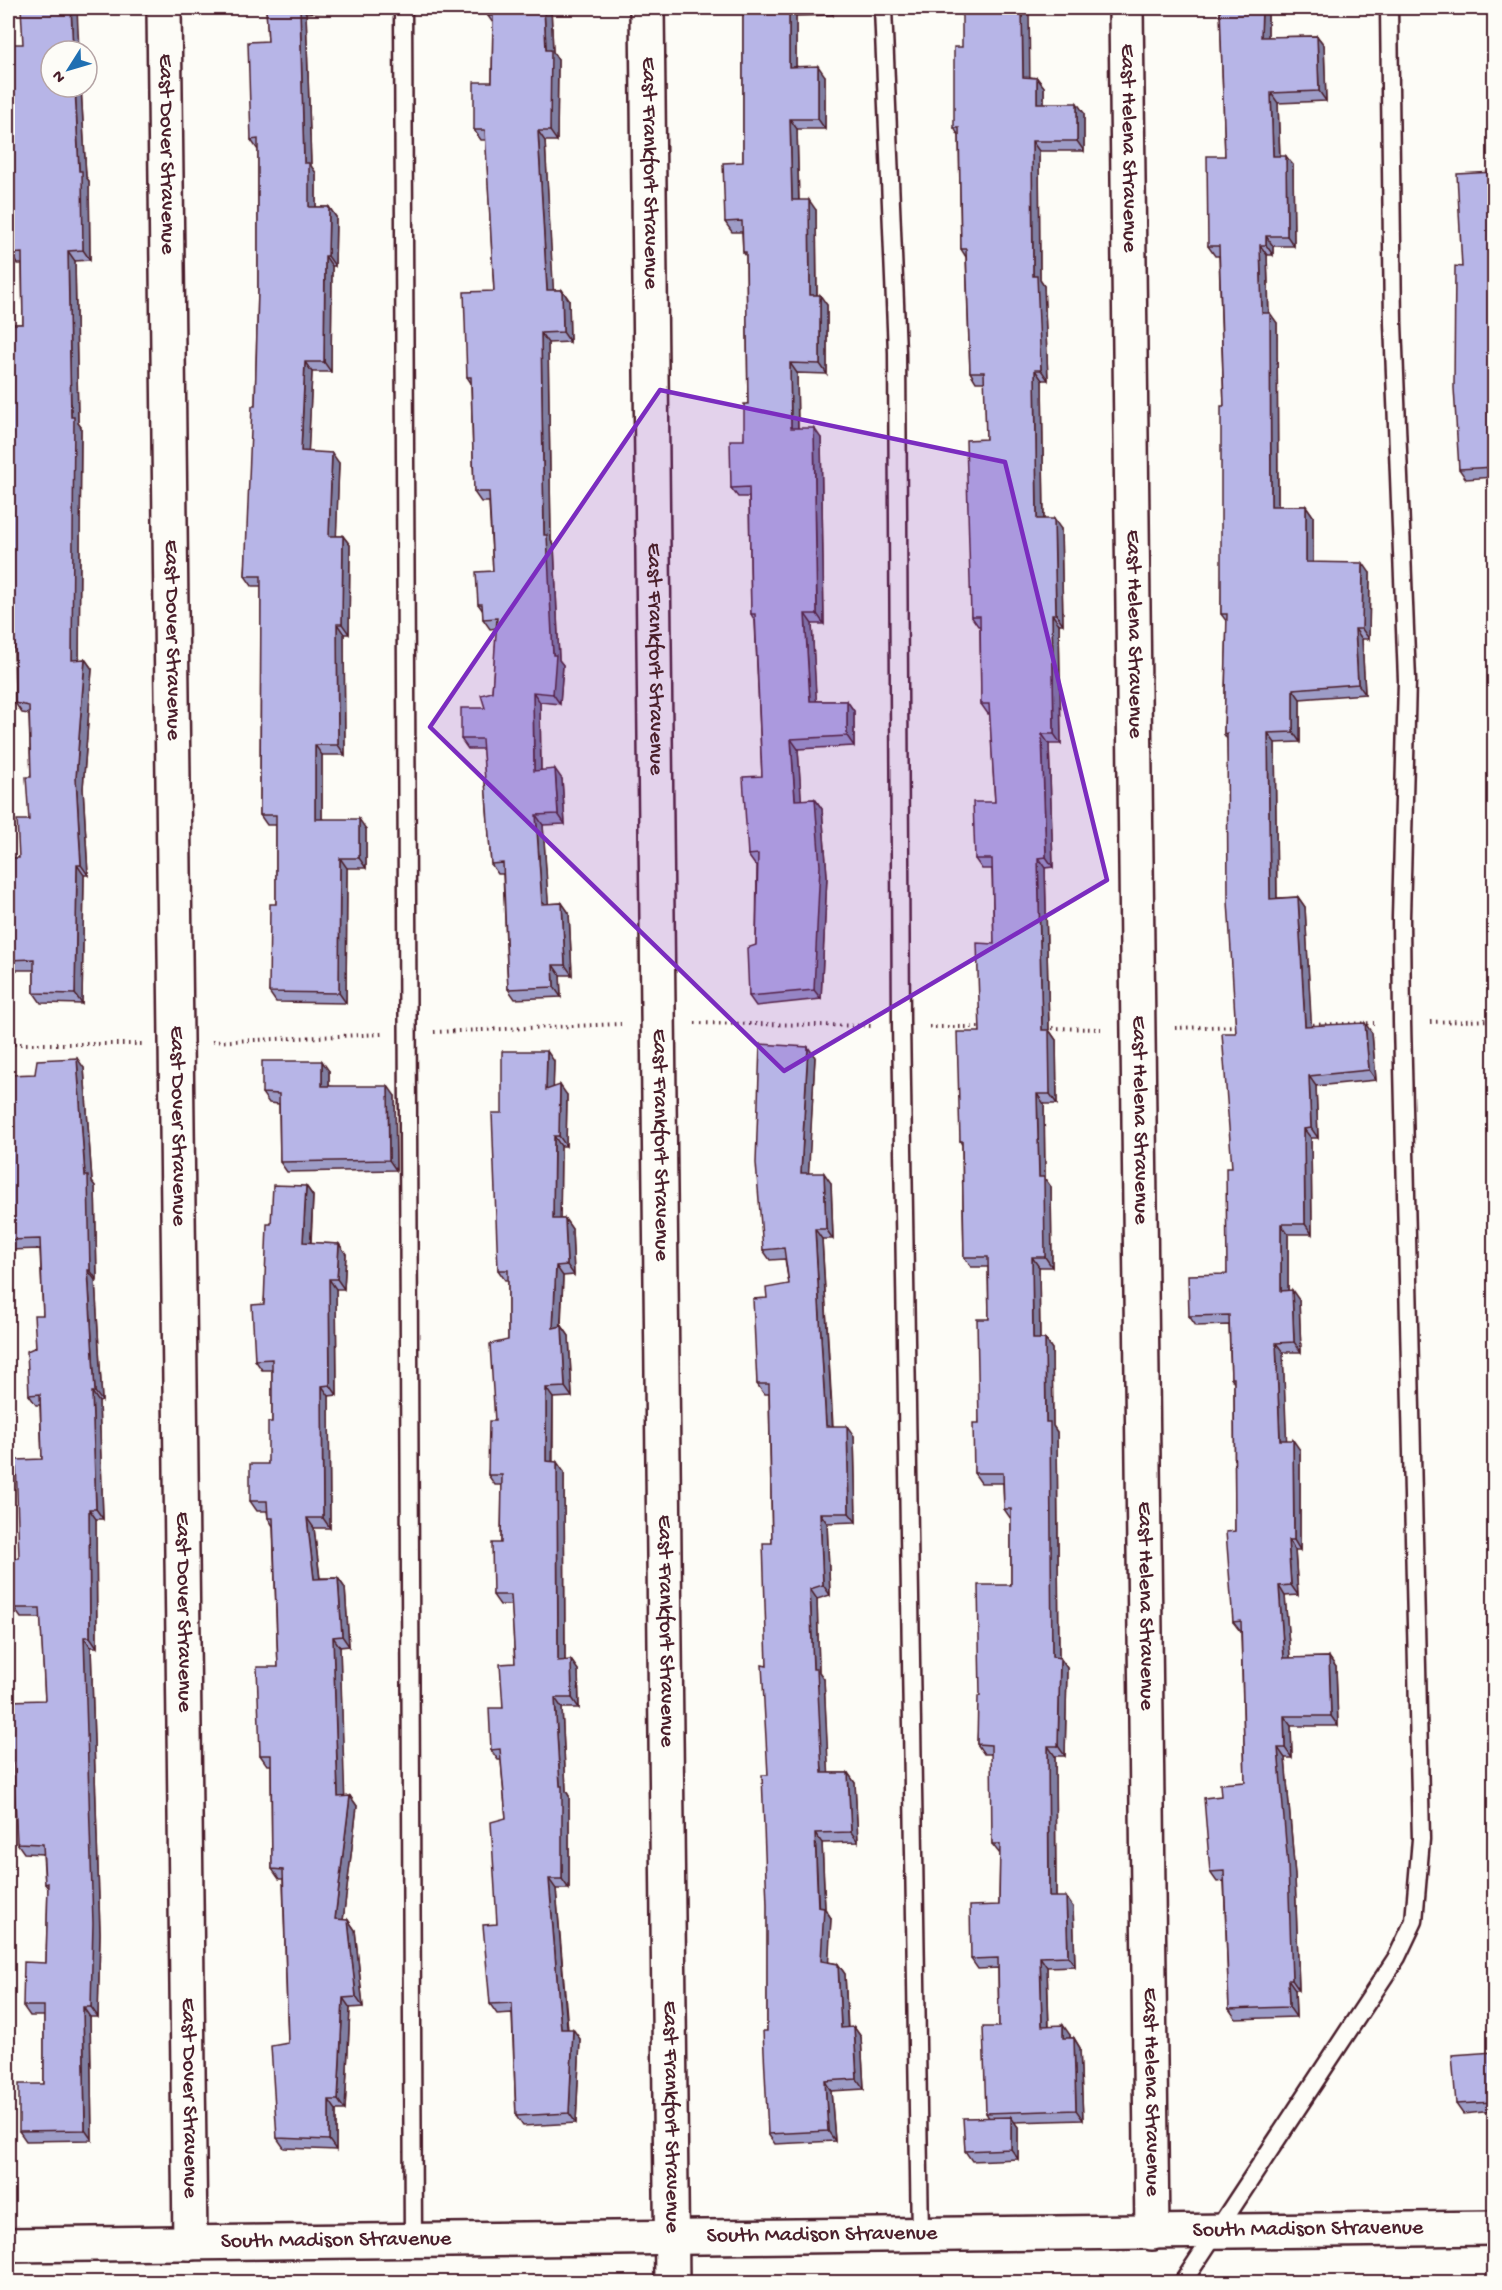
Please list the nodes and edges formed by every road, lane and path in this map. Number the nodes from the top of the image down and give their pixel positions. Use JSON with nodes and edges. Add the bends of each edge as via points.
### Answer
{"nodes":[{"id":1,"x":164,"y":8,"type":"edge"},
{"id":2,"x":403,"y":8,"type":"edge"},
{"id":3,"x":647,"y":8,"type":"edge"},
{"id":4,"x":883,"y":8,"type":"edge"},
{"id":5,"x":1126,"y":8,"type":"edge"},
{"id":6,"x":1389,"y":8,"type":"edge"},
{"id":7,"x":1494,"y":1020,"type":"edge"},
{"id":8,"x":658,"y":1022,"type":"junction"},
{"id":9,"x":1402,"y":1022,"type":"junction"},
{"id":10,"x":1306,"y":1025,"type":"edge"},
{"id":11,"x":902,"y":1026,"type":"junction"},
{"id":12,"x":1246,"y":1026,"type":"edge"},
{"id":13,"x":996,"y":1028,"type":"edge"},
{"id":14,"x":1044,"y":1028,"type":"edge"},
{"id":15,"x":1138,"y":1029,"type":"junction"},
{"id":16,"x":407,"y":1033,"type":"junction"},
{"id":17,"x":8,"y":1044,"type":"edge"},
{"id":18,"x":176,"y":1044,"type":"junction"},
{"id":19,"x":1494,"y":2228,"type":"edge"},
{"id":20,"x":1219,"y":2230,"type":"junction"},
{"id":21,"x":1152,"y":2233,"type":"junction"},
{"id":22,"x":920,"y":2236,"type":"junction"},
{"id":23,"x":671,"y":2239,"type":"junction"},
{"id":24,"x":412,"y":2242,"type":"junction"},
{"id":25,"x":190,"y":2243,"type":"junction"},
{"id":26,"x":8,"y":2245,"type":"edge"},
{"id":27,"x":672,"y":2283,"type":"edge"},
{"id":28,"x":1183,"y":2283,"type":"edge"}],
"edges":[{"from":1,"to":18,"type":"street","name":"East Dover Stravenue"},
{"from":2,"to":16,"type":"lane"},
{"from":3,"to":8,"type":"street","name":"East Frankfort Stravenue"},
{"from":4,"to":11,"type":"lane","via":[[897,352]]},
{"from":5,"to":15,"type":"street","name":"East Helena Stravenue"},
{"from":6,"to":9,"type":"lane","via":[[1393,323],[1407,680]]},
{"from":7,"to":9,"type":"path"},
{"from":8,"to":11,"type":"path"},
{"from":8,"to":16,"type":"path"},
{"from":8,"to":23,"type":"street","name":"East Frankfort Stravenue"},
{"from":9,"to":10,"type":"path"},
{"from":9,"to":20,"type":"lane","via":[[1421,1839],[1414,1921],[1397,1958]]},
{"from":11,"to":13,"type":"path"},
{"from":11,"to":22,"type":"lane"},
{"from":12,"to":15,"type":"path"},
{"from":14,"to":15,"type":"path"},
{"from":15,"to":21,"type":"street","name":"East Helena Stravenue"},
{"from":16,"to":18,"type":"path"},
{"from":16,"to":24,"type":"lane"},
{"from":17,"to":18,"type":"path"},
{"from":18,"to":25,"type":"street","name":"East Dover Stravenue"},
{"from":19,"to":20,"type":"street","name":"South Madison Stravenue"},
{"from":20,"to":21,"type":"street","name":"South Madison Stravenue"},
{"from":20,"to":28,"type":"lane"},
{"from":21,"to":22,"type":"street","name":"South Madison Stravenue"},
{"from":22,"to":23,"type":"street","name":"South Madison Stravenue"},
{"from":23,"to":24,"type":"street","name":"South Madison Stravenue"},
{"from":23,"to":27,"type":"street","name":"East Frankfort Stravenue"},
{"from":24,"to":25,"type":"street","name":"South Madison Stravenue"},
{"from":25,"to":26,"type":"street","name":"South Madison Stravenue"}]}
